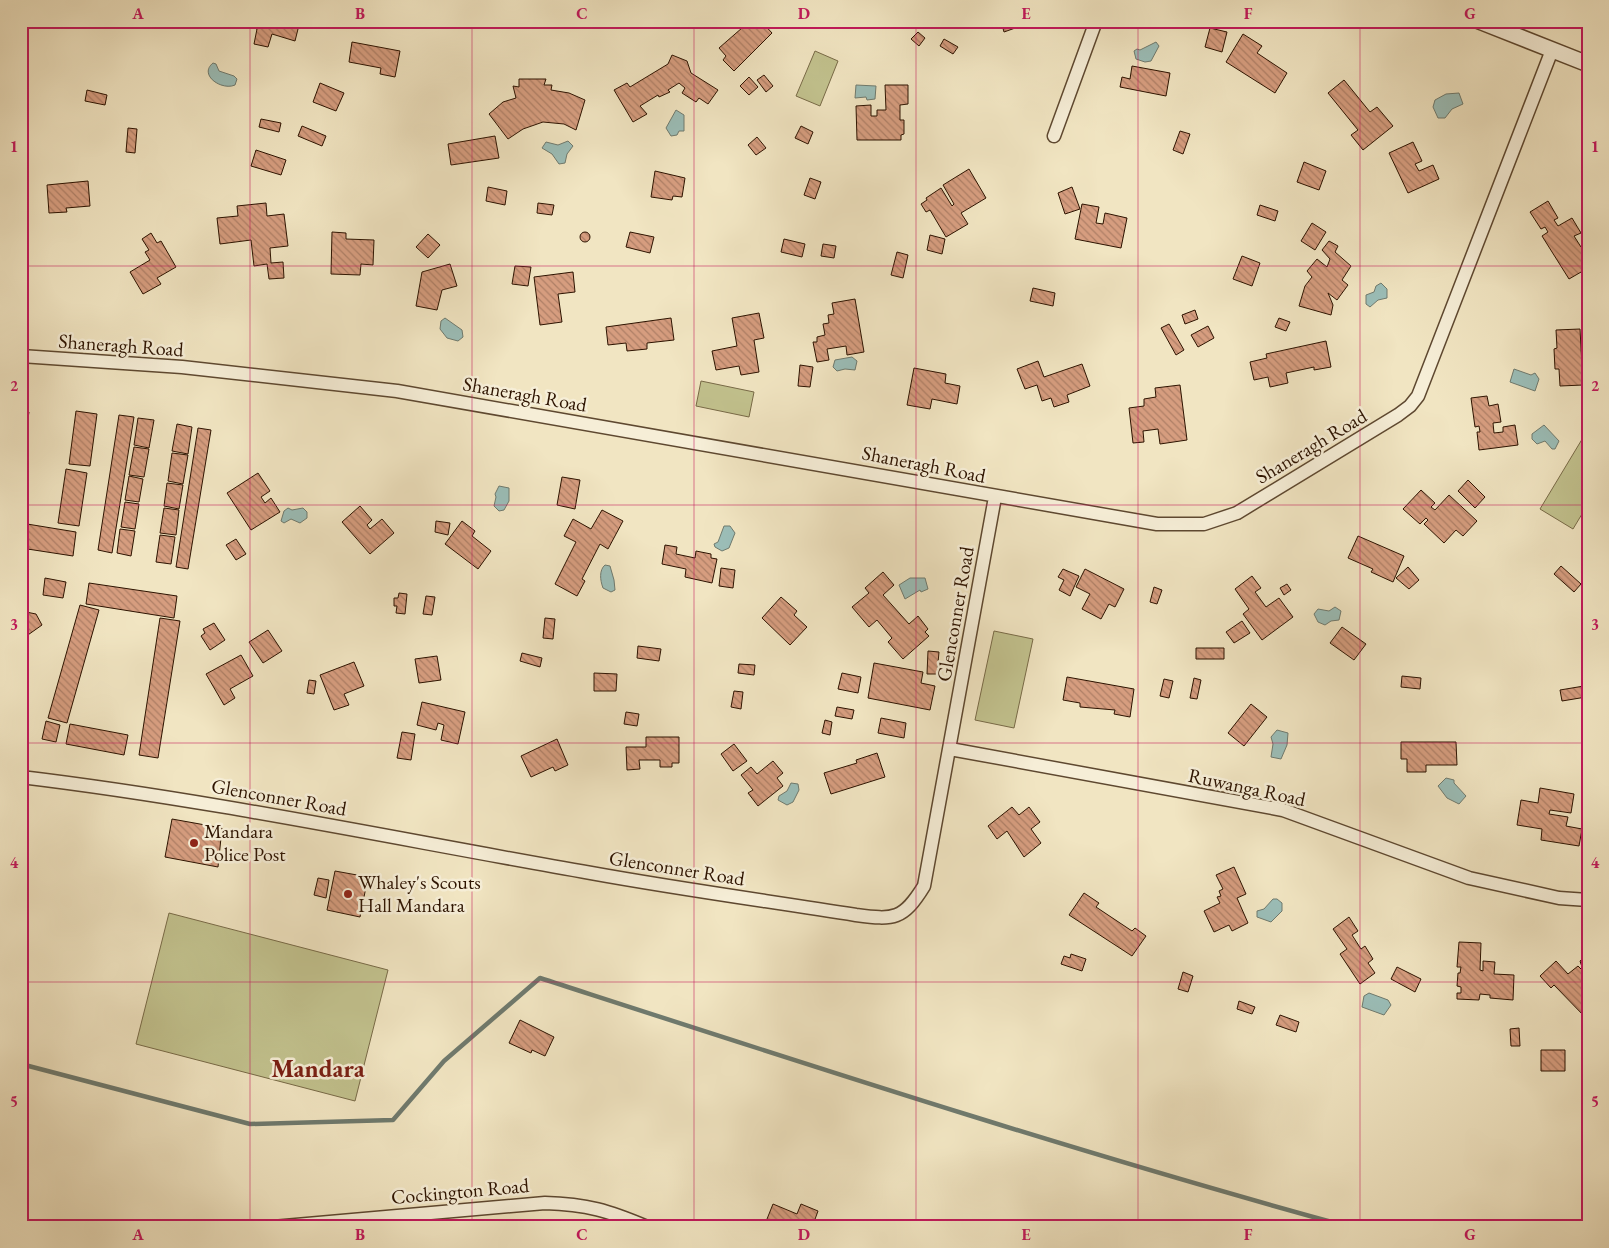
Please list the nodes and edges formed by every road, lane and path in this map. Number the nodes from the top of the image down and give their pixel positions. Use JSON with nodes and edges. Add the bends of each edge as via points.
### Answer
{"nodes":[{"id":1,"x":1096,"y":21,"type":"edge"},
{"id":2,"x":1479,"y":21,"type":"edge"},
{"id":3,"x":1552,"y":50,"type":"junction"},
{"id":4,"x":1588,"y":64,"type":"edge"},
{"id":5,"x":1054,"y":136,"type":"dead end"},
{"id":6,"x":21,"y":356,"type":"edge"},
{"id":7,"x":995,"y":497,"type":"junction"},
{"id":8,"x":950,"y":749,"type":"junction"},
{"id":9,"x":21,"y":777,"type":"edge"},
{"id":10,"x":1588,"y":900,"type":"edge"},
{"id":11,"x":273,"y":1227,"type":"edge"},
{"id":12,"x":647,"y":1227,"type":"edge"}],
"edges":[{"from":1,"to":5,"type":"street"},
{"from":2,"to":3,"type":"street"},
{"from":3,"to":4,"type":"street"},
{"from":3,"to":7,"type":"street","name":"Shaneragh Road","via":[[1418,396],[1410,406],[1237,513],[1204,524],[1157,524]]},
{"from":6,"to":7,"type":"street","name":"Shaneragh Road","via":[[182,367],[397,391],[864,471]]},
{"from":7,"to":8,"type":"street","name":"Glenconner Road"},
{"from":8,"to":9,"type":"street","name":"Glenconner Road","via":[[924,886],[911,907],[895,916],[878,918],[592,873],[117,789]]},
{"from":8,"to":10,"type":"street","name":"Ruwanga Road","via":[[1282,810],[1469,878],[1560,898]]},
{"from":11,"to":12,"type":"street","name":"Cockington Road","via":[[545,1203],[577,1204],[608,1211]]}]}
